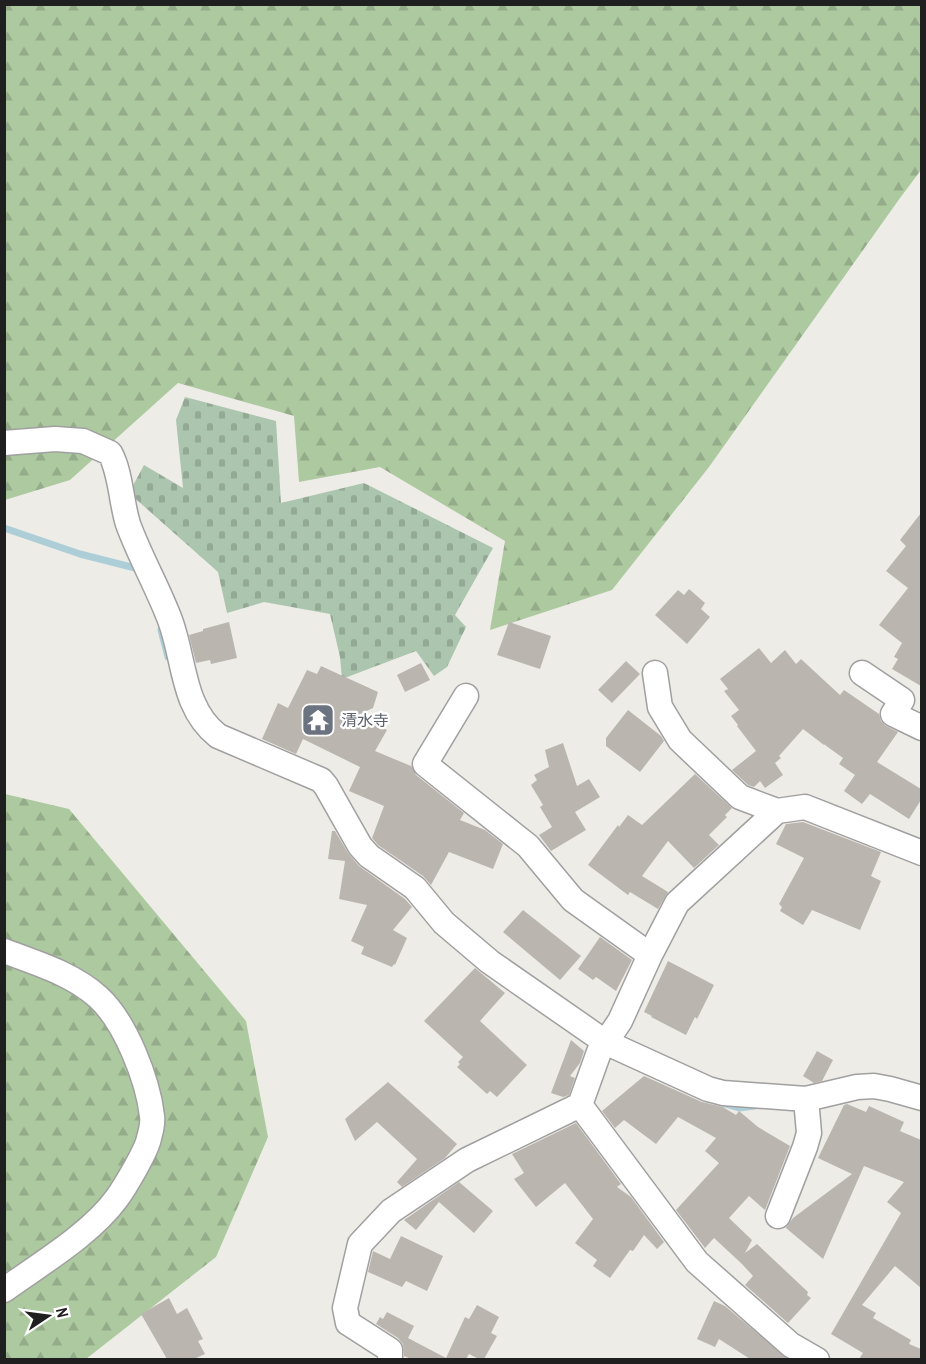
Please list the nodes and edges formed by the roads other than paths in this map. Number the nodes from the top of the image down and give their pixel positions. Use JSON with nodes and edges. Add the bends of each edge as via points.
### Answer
{"nodes":[{"id":1,"x":4,"y":443,"type":"edge"},
{"id":2,"x":655,"y":673,"type":"dead end"},
{"id":3,"x":862,"y":673,"type":"dead end"},
{"id":4,"x":466,"y":696,"type":"dead end"},
{"id":5,"x":921,"y":728,"type":"edge"},
{"id":6,"x":777,"y":812,"type":"junction"},
{"id":7,"x":921,"y":853,"type":"edge"},
{"id":8,"x":4,"y":951,"type":"edge"},
{"id":9,"x":650,"y":955,"type":"junction"},
{"id":10,"x":606,"y":1042,"type":"junction"},
{"id":11,"x":921,"y":1098,"type":"edge"},
{"id":12,"x":580,"y":1105,"type":"junction"},
{"id":13,"x":807,"y":1106,"type":"junction"},
{"id":14,"x":778,"y":1216,"type":"dead end"},
{"id":15,"x":4,"y":1290,"type":"edge"},
{"id":16,"x":390,"y":1359,"type":"edge"},
{"id":17,"x":817,"y":1359,"type":"edge"}],
"edges":[{"from":1,"to":10,"type":"street","via":[[83,441],[110,453],[129,525],[172,627],[191,700],[208,729],[321,780],[369,856],[415,888],[444,923],[482,955]]},
{"from":2,"to":6,"type":"street","via":[[660,707],[680,740],[740,797]]},
{"from":3,"to":5,"type":"street","via":[[902,700],[893,714]]},
{"from":4,"to":9,"type":"street","via":[[425,764],[528,846],[573,900]]},
{"from":6,"to":7,"type":"street","via":[[805,807]]},
{"from":6,"to":9,"type":"street","via":[[676,903]]},
{"from":8,"to":15,"type":"street","via":[[40,964],[100,998],[124,1031],[142,1072],[153,1117],[149,1141],[117,1198],[86,1231]]},
{"from":9,"to":10,"type":"street","via":[[620,1021]]},
{"from":10,"to":12,"type":"street"},
{"from":10,"to":13,"type":"street","via":[[708,1089]]},
{"from":11,"to":13,"type":"street","via":[[874,1086],[857,1087]]},
{"from":12,"to":16,"type":"street","via":[[466,1160],[391,1210],[360,1244],[345,1308],[348,1323],[390,1350]]},
{"from":12,"to":17,"type":"street","via":[[697,1262],[791,1345]]},
{"from":13,"to":14,"type":"street","via":[[806,1147]]}]}
